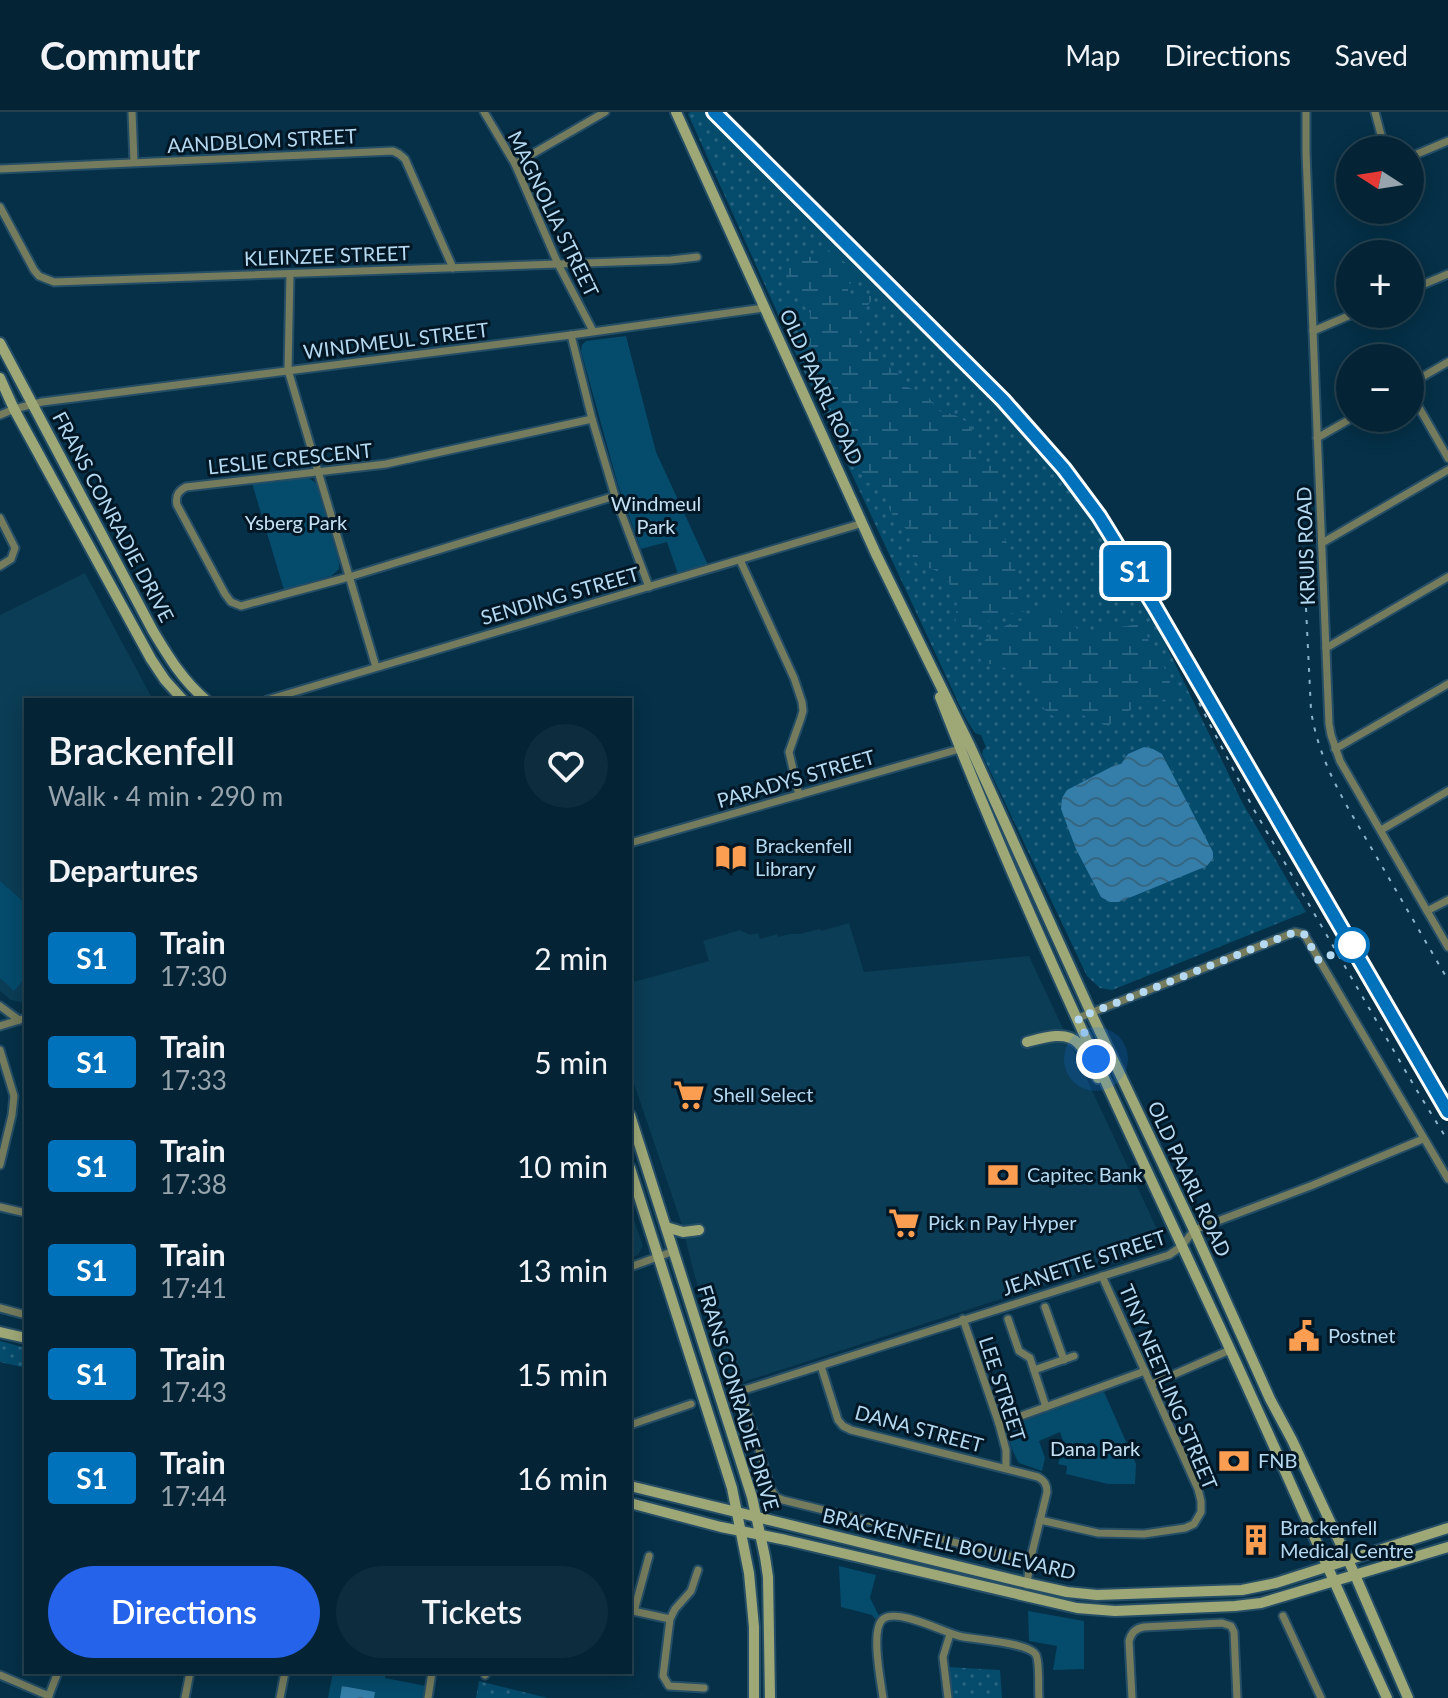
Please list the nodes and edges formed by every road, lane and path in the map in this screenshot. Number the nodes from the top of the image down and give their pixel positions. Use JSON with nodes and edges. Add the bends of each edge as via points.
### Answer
{"nodes":[{"id":1,"x":132,"y":112,"type":"edge"},
{"id":2,"x":484,"y":112,"type":"edge"},
{"id":3,"x":605,"y":112,"type":"edge"},
{"id":4,"x":676,"y":112,"type":"edge"},
{"id":5,"x":1306,"y":112,"type":"edge"},
{"id":6,"x":1375,"y":112,"type":"edge"},
{"id":7,"x":1381,"y":136,"type":"edge"},
{"id":8,"x":1448,"y":141,"type":"edge"},
{"id":9,"x":1424,"y":151,"type":"edge"},
{"id":10,"x":134,"y":162,"type":"junction"},
{"id":11,"x":515,"y":164,"type":"junction"},
{"id":12,"x":0,"y":169,"type":"edge"},
{"id":13,"x":0,"y":207,"type":"edge"},
{"id":14,"x":697,"y":257,"type":"dead end"},
{"id":15,"x":558,"y":264,"type":"junction"},
{"id":16,"x":453,"y":268,"type":"junction"},
{"id":17,"x":290,"y":274,"type":"junction"},
{"id":18,"x":1448,"y":274,"type":"edge"},
{"id":19,"x":1424,"y":284,"type":"edge"},
{"id":20,"x":764,"y":308,"type":"junction"},
{"id":21,"x":1336,"y":321,"type":"edge"},
{"id":22,"x":593,"y":331,"type":"junction"},
{"id":23,"x":1313,"y":331,"type":"junction"},
{"id":24,"x":571,"y":335,"type":"junction"},
{"id":25,"x":0,"y":343,"type":"edge"},
{"id":26,"x":1448,"y":362,"type":"edge"},
{"id":27,"x":288,"y":370,"type":"junction"},
{"id":28,"x":1424,"y":376,"type":"edge"},
{"id":29,"x":0,"y":378,"type":"edge"},
{"id":30,"x":31,"y":404,"type":"junction"},
{"id":31,"x":14,"y":409,"type":"junction"},
{"id":32,"x":0,"y":415,"type":"edge"},
{"id":33,"x":1424,"y":416,"type":"edge"},
{"id":34,"x":592,"y":419,"type":"junction"},
{"id":35,"x":1336,"y":427,"type":"edge"},
{"id":36,"x":1317,"y":438,"type":"junction"},
{"id":37,"x":1448,"y":458,"type":"edge"},
{"id":38,"x":1448,"y":470,"type":"edge"},
{"id":39,"x":317,"y":471,"type":"junction"},
{"id":40,"x":615,"y":496,"type":"junction"},
{"id":41,"x":0,"y":518,"type":"edge"},
{"id":42,"x":863,"y":523,"type":"junction"},
{"id":43,"x":1322,"y":543,"type":"junction"},
{"id":44,"x":740,"y":560,"type":"junction"},
{"id":45,"x":0,"y":566,"type":"edge"},
{"id":46,"x":349,"y":577,"type":"junction"},
{"id":47,"x":1448,"y":577,"type":"edge"},
{"id":48,"x":649,"y":587,"type":"junction"},
{"id":49,"x":1326,"y":648,"type":"junction"},
{"id":50,"x":376,"y":667,"type":"junction"},
{"id":51,"x":1448,"y":684,"type":"edge"},
{"id":52,"x":181,"y":698,"type":"edge"},
{"id":53,"x":204,"y":698,"type":"edge"},
{"id":54,"x":274,"y":698,"type":"edge"},
{"id":55,"x":965,"y":747,"type":"junction"},
{"id":56,"x":1335,"y":749,"type":"junction"},
{"id":57,"x":1448,"y":791,"type":"edge"},
{"id":58,"x":799,"y":795,"type":"junction"},
{"id":59,"x":1381,"y":830,"type":"junction"},
{"id":60,"x":632,"y":842,"type":"edge"},
{"id":61,"x":1448,"y":900,"type":"edge"},
{"id":62,"x":1427,"y":911,"type":"junction"},
{"id":63,"x":1448,"y":947,"type":"edge"},
{"id":64,"x":0,"y":1006,"type":"edge"},
{"id":65,"x":1091,"y":1013,"type":"junction"},
{"id":66,"x":1078,"y":1018,"type":"junction"},
{"id":67,"x":23,"y":1019,"type":"edge"},
{"id":68,"x":0,"y":1026,"type":"edge"},
{"id":69,"x":1027,"y":1042,"type":"dead end"},
{"id":70,"x":0,"y":1050,"type":"edge"},
{"id":71,"x":1118,"y":1105,"type":"junction"},
{"id":72,"x":632,"y":1121,"type":"edge"},
{"id":73,"x":1423,"y":1139,"type":"junction"},
{"id":74,"x":0,"y":1165,"type":"edge"},
{"id":75,"x":632,"y":1174,"type":"edge"},
{"id":76,"x":1448,"y":1179,"type":"edge"},
{"id":77,"x":0,"y":1207,"type":"edge"},
{"id":78,"x":24,"y":1213,"type":"edge"},
{"id":79,"x":666,"y":1227,"type":"junction"},
{"id":80,"x":699,"y":1230,"type":"dead end"},
{"id":81,"x":1194,"y":1230,"type":"junction"},
{"id":82,"x":1182,"y":1246,"type":"junction"},
{"id":83,"x":674,"y":1251,"type":"junction"},
{"id":84,"x":659,"y":1257,"type":"junction"},
{"id":85,"x":632,"y":1266,"type":"edge"},
{"id":86,"x":1102,"y":1276,"type":"junction"},
{"id":87,"x":1045,"y":1307,"type":"dead end"},
{"id":88,"x":0,"y":1308,"type":"edge"},
{"id":89,"x":24,"y":1314,"type":"edge"},
{"id":90,"x":963,"y":1319,"type":"junction"},
{"id":91,"x":1008,"y":1319,"type":"dead end"},
{"id":92,"x":0,"y":1332,"type":"edge"},
{"id":93,"x":24,"y":1338,"type":"edge"},
{"id":94,"x":1230,"y":1350,"type":"junction"},
{"id":95,"x":1074,"y":1356,"type":"dead end"},
{"id":96,"x":1064,"y":1360,"type":"junction"},
{"id":97,"x":821,"y":1366,"type":"junction"},
{"id":98,"x":1034,"y":1370,"type":"junction"},
{"id":99,"x":1145,"y":1371,"type":"junction"},
{"id":100,"x":1152,"y":1384,"type":"junction"},
{"id":101,"x":691,"y":1404,"type":"dead end"},
{"id":102,"x":1046,"y":1407,"type":"junction"},
{"id":103,"x":632,"y":1424,"type":"edge"},
{"id":104,"x":999,"y":1424,"type":"junction"},
{"id":105,"x":1006,"y":1468,"type":"junction"},
{"id":106,"x":632,"y":1486,"type":"edge"},
{"id":107,"x":632,"y":1503,"type":"edge"},
{"id":108,"x":738,"y":1513,"type":"junction"},
{"id":109,"x":757,"y":1517,"type":"junction"},
{"id":110,"x":1040,"y":1520,"type":"junction"},
{"id":111,"x":1448,"y":1528,"type":"edge"},
{"id":112,"x":741,"y":1530,"type":"junction"},
{"id":113,"x":760,"y":1534,"type":"junction"},
{"id":114,"x":1448,"y":1547,"type":"edge"},
{"id":115,"x":649,"y":1556,"type":"dead end"},
{"id":116,"x":1348,"y":1559,"type":"junction"},
{"id":117,"x":1030,"y":1561,"type":"junction"},
{"id":118,"x":1326,"y":1566,"type":"junction"},
{"id":119,"x":698,"y":1570,"type":"dead end"},
{"id":120,"x":1355,"y":1575,"type":"junction"},
{"id":121,"x":1333,"y":1581,"type":"junction"},
{"id":122,"x":1027,"y":1583,"type":"junction"},
{"id":123,"x":1026,"y":1598,"type":"junction"},
{"id":124,"x":632,"y":1611,"type":"edge"},
{"id":125,"x":1283,"y":1616,"type":"dead end"},
{"id":126,"x":670,"y":1619,"type":"junction"},
{"id":127,"x":950,"y":1634,"type":"junction"},
{"id":128,"x":57,"y":1674,"type":"edge"},
{"id":129,"x":190,"y":1674,"type":"edge"},
{"id":130,"x":285,"y":1674,"type":"edge"},
{"id":131,"x":432,"y":1674,"type":"edge"},
{"id":132,"x":0,"y":1675,"type":"edge"},
{"id":133,"x":704,"y":1688,"type":"dead end"},
{"id":134,"x":49,"y":1697,"type":"edge"},
{"id":135,"x":185,"y":1698,"type":"edge"},
{"id":136,"x":280,"y":1698,"type":"edge"},
{"id":137,"x":428,"y":1698,"type":"edge"},
{"id":138,"x":754,"y":1698,"type":"edge"},
{"id":139,"x":770,"y":1698,"type":"edge"},
{"id":140,"x":883,"y":1698,"type":"edge"},
{"id":141,"x":948,"y":1698,"type":"edge"},
{"id":142,"x":1039,"y":1698,"type":"edge"},
{"id":143,"x":1132,"y":1698,"type":"edge"},
{"id":144,"x":1237,"y":1698,"type":"edge"},
{"id":145,"x":1321,"y":1698,"type":"edge"},
{"id":146,"x":1387,"y":1698,"type":"edge"},
{"id":147,"x":1408,"y":1698,"type":"edge"}],
"edges":[{"from":1,"to":10,"type":"street"},
{"from":2,"to":11,"type":"street","name":"MAGNOLIA STREET"},
{"from":3,"to":11,"type":"street"},
{"from":4,"to":20,"type":"street","name":"OLD PAARL ROAD"},
{"from":5,"to":23,"type":"street","name":"KRUIS ROAD"},
{"from":6,"to":7,"type":"street"},
{"from":8,"to":9,"type":"street"},
{"from":10,"to":12,"type":"street","name":"AANDBLOM STREET"},
{"from":10,"to":16,"type":"street","name":"AANDBLOM STREET","via":[[393,151],[405,159]]},
{"from":11,"to":15,"type":"street","name":"MAGNOLIA STREET"},
{"from":13,"to":17,"type":"street","name":"KLEINZEE STREET","via":[[34,270],[54,282]]},
{"from":14,"to":15,"type":"street","name":"KLEINZEE STREET"},
{"from":15,"to":16,"type":"street","name":"KLEINZEE STREET"},
{"from":15,"to":22,"type":"street","name":"MAGNOLIA STREET"},
{"from":16,"to":17,"type":"street","name":"KLEINZEE STREET"},
{"from":17,"to":27,"type":"street"},
{"from":18,"to":19,"type":"street"},
{"from":20,"to":22,"type":"street","name":"WINDMEUL STREET"},
{"from":20,"to":42,"type":"street","name":"OLD PAARL ROAD"},
{"from":21,"to":23,"type":"street"},
{"from":22,"to":24,"type":"street","name":"WINDMEUL STREET"},
{"from":23,"to":36,"type":"street","name":"KRUIS ROAD"},
{"from":24,"to":27,"type":"street","name":"WINDMEUL STREET"},
{"from":24,"to":34,"type":"street"},
{"from":25,"to":30,"type":"street","name":"FRANS CONRADIE DRIVE"},
{"from":26,"to":28,"type":"street"},
{"from":27,"to":30,"type":"street","name":"WINDMEUL STREET"},
{"from":27,"to":39,"type":"street"},
{"from":29,"to":31,"type":"street","name":"FRANS CONRADIE DRIVE"},
{"from":30,"to":31,"type":"street","name":"WINDMEUL STREET"},
{"from":30,"to":53,"type":"street","name":"FRANS CONRADIE DRIVE","via":[[172,662]]},
{"from":31,"to":32,"type":"street","name":"WINDMEUL STREET"},
{"from":31,"to":52,"type":"street","name":"FRANS CONRADIE DRIVE","via":[[151,659]]},
{"from":33,"to":37,"type":"street"},
{"from":34,"to":39,"type":"street","name":"LESLIE CRESCENT","via":[[386,464]]},
{"from":34,"to":40,"type":"street"},
{"from":35,"to":36,"type":"street"},
{"from":36,"to":43,"type":"street","name":"KRUIS ROAD"},
{"from":38,"to":43,"type":"street"},
{"from":39,"to":46,"type":"street"},
{"from":39,"to":46,"type":"street","name":"LESLIE CRESCENT","via":[[186,487],[176,495],[177,505],[236,605]]},
{"from":40,"to":46,"type":"street","name":"LESLIE CRESCENT"},
{"from":40,"to":48,"type":"street"},
{"from":41,"to":45,"type":"street","via":[[15,548]]},
{"from":42,"to":44,"type":"street","name":"SENDING STREET"},
{"from":42,"to":55,"type":"street","name":"OLD PAARL ROAD"},
{"from":43,"to":49,"type":"street","name":"KRUIS ROAD"},
{"from":44,"to":48,"type":"street","name":"SENDING STREET"},
{"from":44,"to":58,"type":"street","via":[[802,702],[789,752]]},
{"from":46,"to":50,"type":"street"},
{"from":47,"to":49,"type":"street"},
{"from":48,"to":50,"type":"street","name":"SENDING STREET"},
{"from":49,"to":56,"type":"street","name":"KRUIS ROAD"},
{"from":50,"to":54,"type":"street","name":"SENDING STREET"},
{"from":51,"to":56,"type":"street"},
{"from":55,"to":58,"type":"street","name":"PARADYS STREET"},
{"from":55,"to":65,"type":"street","name":"OLD PAARL ROAD"},
{"from":55,"to":66,"type":"street","name":"OLD PAARL ROAD","via":[[1040,939]]},
{"from":56,"to":59,"type":"street","name":"KRUIS ROAD"},
{"from":57,"to":59,"type":"street"},
{"from":58,"to":60,"type":"street","name":"PARADYS STREET"},
{"from":59,"to":62,"type":"street","name":"KRUIS ROAD"},
{"from":61,"to":62,"type":"street"},
{"from":62,"to":63,"type":"street","name":"KRUIS ROAD"},
{"from":64,"to":67,"type":"street"},
{"from":65,"to":66,"type":"street"},
{"from":65,"to":73,"type":"street","via":[[1299,932]]},
{"from":65,"to":81,"type":"street","name":"OLD PAARL ROAD"},
{"from":66,"to":71,"type":"street","name":"OLD PAARL ROAD"},
{"from":67,"to":68,"type":"street"},
{"from":69,"to":71,"type":"street","via":[[1056,1036],[1076,1041]]},
{"from":70,"to":74,"type":"street","via":[[14,1096]]},
{"from":71,"to":82,"type":"street","name":"OLD PAARL ROAD"},
{"from":72,"to":79,"type":"street","name":"FRANS CONRADIE DRIVE"},
{"from":73,"to":76,"type":"street"},
{"from":73,"to":81,"type":"street","name":"JEANETTE STREET"},
{"from":75,"to":84,"type":"street","name":"FRANS CONRADIE DRIVE"},
{"from":77,"to":78,"type":"street"},
{"from":79,"to":80,"type":"street"},
{"from":79,"to":83,"type":"street","name":"FRANS CONRADIE DRIVE"},
{"from":81,"to":82,"type":"street","name":"JEANETTE STREET"},
{"from":81,"to":116,"type":"street","name":"OLD PAARL ROAD"},
{"from":82,"to":86,"type":"street","name":"JEANETTE STREET"},
{"from":82,"to":94,"type":"street","name":"OLD PAARL ROAD"},
{"from":83,"to":84,"type":"street"},
{"from":83,"to":109,"type":"street","name":"FRANS CONRADIE DRIVE"},
{"from":84,"to":85,"type":"street"},
{"from":84,"to":108,"type":"street","name":"FRANS CONRADIE DRIVE"},
{"from":86,"to":90,"type":"street","name":"JEANETTE STREET"},
{"from":86,"to":99,"type":"street","name":"TINY NEETLING STREET"},
{"from":87,"to":96,"type":"street"},
{"from":88,"to":89,"type":"street"},
{"from":90,"to":97,"type":"street","name":"JEANETTE STREET"},
{"from":90,"to":104,"type":"street","name":"LEE STREET"},
{"from":91,"to":98,"type":"street","via":[[1019,1351],[1030,1358]]},
{"from":92,"to":93,"type":"street"},
{"from":94,"to":100,"type":"street"},
{"from":94,"to":118,"type":"street","name":"OLD PAARL ROAD"},
{"from":95,"to":96,"type":"street"},
{"from":96,"to":98,"type":"street"},
{"from":97,"to":105,"type":"street","name":"DANA STREET","via":[[843,1426]]},
{"from":97,"to":117,"type":"street","name":"JEANETTE STREET","via":[[741,1391],[776,1497]]},
{"from":98,"to":102,"type":"street"},
{"from":99,"to":100,"type":"street","name":"TINY NEETLING STREET"},
{"from":99,"to":102,"type":"street"},
{"from":100,"to":110,"type":"street","name":"TINY NEETLING STREET","via":[[1198,1489],[1201,1512],[1194,1524],[1144,1534],[1098,1533]]},
{"from":101,"to":103,"type":"street"},
{"from":102,"to":104,"type":"street"},
{"from":104,"to":105,"type":"street","name":"LEE STREET"},
{"from":105,"to":110,"type":"street","name":"DANA STREET","via":[[1047,1484]]},
{"from":106,"to":108,"type":"street","name":"BRACKENFELL BOULEVARD"},
{"from":107,"to":112,"type":"street","name":"BRACKENFELL BOULEVARD"},
{"from":108,"to":109,"type":"street","name":"BRACKENFELL BOULEVARD"},
{"from":108,"to":112,"type":"street","name":"FRANS CONRADIE DRIVE"},
{"from":109,"to":113,"type":"street","name":"FRANS CONRADIE DRIVE"},
{"from":109,"to":122,"type":"street","name":"BRACKENFELL BOULEVARD"},
{"from":110,"to":117,"type":"street"},
{"from":111,"to":116,"type":"street","name":"BRACKENFELL BOULEVARD"},
{"from":112,"to":113,"type":"street","name":"BRACKENFELL BOULEVARD"},
{"from":112,"to":138,"type":"street","name":"FRANS CONRADIE DRIVE","via":[[752,1598]]},
{"from":113,"to":123,"type":"street","name":"BRACKENFELL BOULEVARD"},
{"from":113,"to":139,"type":"street","name":"FRANS CONRADIE DRIVE","via":[[769,1600]]},
{"from":114,"to":120,"type":"street","name":"BRACKENFELL BOULEVARD"},
{"from":115,"to":124,"type":"street"},
{"from":116,"to":118,"type":"street","name":"BRACKENFELL BOULEVARD"},
{"from":116,"to":120,"type":"street","name":"OLD PAARL ROAD"},
{"from":117,"to":122,"type":"street"},
{"from":118,"to":121,"type":"street","name":"OLD PAARL ROAD"},
{"from":118,"to":122,"type":"street","name":"BRACKENFELL BOULEVARD","via":[[1229,1591],[1097,1595]]},
{"from":119,"to":126,"type":"street","via":[[691,1591]]},
{"from":120,"to":121,"type":"street","name":"BRACKENFELL BOULEVARD"},
{"from":120,"to":147,"type":"street","name":"OLD PAARL ROAD"},
{"from":121,"to":123,"type":"street","name":"BRACKENFELL BOULEVARD","via":[[1235,1606],[1094,1611]]},
{"from":121,"to":146,"type":"street","name":"OLD PAARL ROAD"},
{"from":122,"to":123,"type":"street"},
{"from":124,"to":126,"type":"street"},
{"from":125,"to":145,"type":"street"},
{"from":126,"to":133,"type":"street","via":[[665,1681],[669,1686]]},
{"from":127,"to":140,"type":"street","via":[[896,1616],[883,1619],[877,1633]]},
{"from":127,"to":141,"type":"street","via":[[943,1657]]},
{"from":127,"to":142,"type":"street","via":[[1030,1649],[1037,1657]]},
{"from":128,"to":134,"type":"street"},
{"from":129,"to":135,"type":"street"},
{"from":130,"to":136,"type":"street"},
{"from":131,"to":137,"type":"street"},
{"from":132,"to":134,"type":"street"},
{"from":143,"to":144,"type":"street","via":[[1129,1641],[1135,1630],[1222,1623],[1234,1632]]}]}
